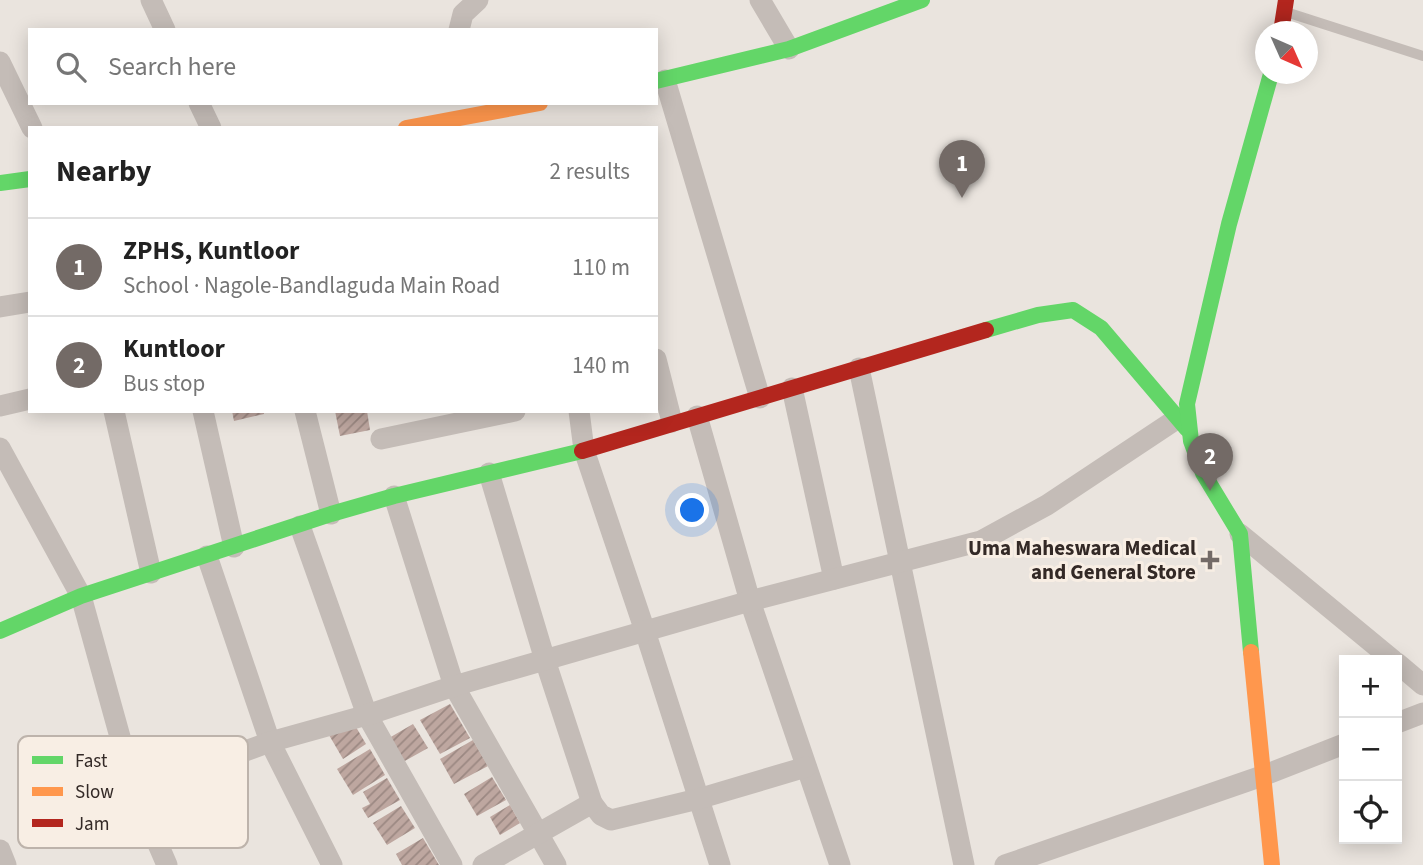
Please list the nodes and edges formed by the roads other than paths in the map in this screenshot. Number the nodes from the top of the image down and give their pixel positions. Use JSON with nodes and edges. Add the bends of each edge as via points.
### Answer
{"nodes":[{"id":1,"x":448,"y":0,"type":"edge"},
{"id":2,"x":478,"y":0,"type":"edge"},
{"id":3,"x":760,"y":0,"type":"edge"},
{"id":4,"x":922,"y":0,"type":"edge"},
{"id":5,"x":157,"y":2,"type":"edge"},
{"id":6,"x":1285,"y":6,"type":"edge"},
{"id":7,"x":460,"y":25,"type":"edge"},
{"id":8,"x":164,"y":28,"type":"edge"},
{"id":9,"x":789,"y":49,"type":"junction"},
{"id":10,"x":1423,"y":56,"type":"edge"},
{"id":11,"x":0,"y":62,"type":"edge"},
{"id":12,"x":660,"y":80,"type":"edge"},
{"id":13,"x":1268,"y":84,"type":"edge"},
{"id":14,"x":200,"y":105,"type":"edge"},
{"id":15,"x":537,"y":105,"type":"edge"},
{"id":16,"x":487,"y":108,"type":"edge"},
{"id":17,"x":514,"y":118,"type":"edge"},
{"id":18,"x":31,"y":126,"type":"edge"},
{"id":19,"x":210,"y":126,"type":"edge"},
{"id":20,"x":415,"y":126,"type":"edge"},
{"id":21,"x":28,"y":179,"type":"edge"},
{"id":22,"x":0,"y":183,"type":"edge"},
{"id":23,"x":28,"y":302,"type":"edge"},
{"id":24,"x":0,"y":307,"type":"edge"},
{"id":25,"x":658,"y":366,"type":"edge"},
{"id":26,"x":859,"y":368,"type":"junction"},
{"id":27,"x":792,"y":388,"type":"junction"},
{"id":28,"x":760,"y":398,"type":"junction"},
{"id":29,"x":28,"y":400,"type":"edge"},
{"id":30,"x":0,"y":406,"type":"edge"},
{"id":31,"x":114,"y":413,"type":"edge"},
{"id":32,"x":203,"y":413,"type":"edge"},
{"id":33,"x":306,"y":413,"type":"edge"},
{"id":34,"x":504,"y":413,"type":"edge"},
{"id":35,"x":579,"y":413,"type":"edge"},
{"id":36,"x":697,"y":416,"type":"junction"},
{"id":37,"x":673,"y":422,"type":"junction"},
{"id":38,"x":1183,"y":424,"type":"junction"},
{"id":39,"x":381,"y":439,"type":"dead end"},
{"id":40,"x":0,"y":449,"type":"edge"},
{"id":41,"x":584,"y":450,"type":"junction"},
{"id":42,"x":489,"y":473,"type":"junction"},
{"id":43,"x":394,"y":496,"type":"junction"},
{"id":44,"x":331,"y":514,"type":"junction"},
{"id":45,"x":300,"y":526,"type":"junction"},
{"id":46,"x":1240,"y":534,"type":"junction"},
{"id":47,"x":234,"y":547,"type":"junction"},
{"id":48,"x":206,"y":556,"type":"junction"},
{"id":49,"x":901,"y":561,"type":"junction"},
{"id":50,"x":151,"y":573,"type":"junction"},
{"id":51,"x":834,"y":579,"type":"junction"},
{"id":52,"x":81,"y":596,"type":"junction"},
{"id":53,"x":750,"y":601,"type":"junction"},
{"id":54,"x":0,"y":631,"type":"edge"},
{"id":55,"x":645,"y":631,"type":"junction"},
{"id":56,"x":1387,"y":655,"type":"edge"},
{"id":57,"x":545,"y":660,"type":"junction"},
{"id":58,"x":1402,"y":668,"type":"edge"},
{"id":59,"x":1423,"y":685,"type":"edge"},
{"id":60,"x":454,"y":686,"type":"junction"},
{"id":61,"x":1423,"y":713,"type":"edge"},
{"id":62,"x":368,"y":715,"type":"junction"},
{"id":63,"x":1402,"y":721,"type":"edge"},
{"id":64,"x":120,"y":736,"type":"edge"},
{"id":65,"x":270,"y":742,"type":"junction"},
{"id":66,"x":1339,"y":746,"type":"edge"},
{"id":67,"x":248,"y":750,"type":"edge"},
{"id":68,"x":806,"y":767,"type":"junction"},
{"id":69,"x":1265,"y":775,"type":"junction"},
{"id":70,"x":698,"y":799,"type":"junction"},
{"id":71,"x":592,"y":803,"type":"junction"},
{"id":72,"x":538,"y":834,"type":"junction"},
{"id":73,"x":160,"y":848,"type":"edge"},
{"id":74,"x":0,"y":850,"type":"edge"},
{"id":75,"x":6,"y":865,"type":"edge"},
{"id":76,"x":167,"y":865,"type":"edge"},
{"id":77,"x":332,"y":865,"type":"edge"},
{"id":78,"x":452,"y":865,"type":"edge"},
{"id":79,"x":483,"y":865,"type":"edge"},
{"id":80,"x":556,"y":865,"type":"edge"},
{"id":81,"x":720,"y":865,"type":"edge"},
{"id":82,"x":840,"y":865,"type":"edge"},
{"id":83,"x":964,"y":865,"type":"edge"},
{"id":84,"x":1005,"y":865,"type":"edge"},
{"id":85,"x":1272,"y":865,"type":"edge"}],
"edges":[{"from":1,"to":7,"type":"street"},
{"from":2,"to":7,"type":"street"},
{"from":3,"to":9,"type":"street"},
{"from":4,"to":9,"type":"street"},
{"from":5,"to":8,"type":"street"},
{"from":6,"to":10,"type":"lane"},
{"from":9,"to":12,"type":"street"},
{"from":11,"to":18,"type":"street"},
{"from":12,"to":28,"type":"street"},
{"from":13,"to":38,"type":"street","via":[[1229,224]]},
{"from":14,"to":19,"type":"street"},
{"from":15,"to":17,"type":"street"},
{"from":16,"to":17,"type":"street"},
{"from":16,"to":20,"type":"street"},
{"from":21,"to":22,"type":"street"},
{"from":23,"to":24,"type":"street"},
{"from":25,"to":37,"type":"street"},
{"from":26,"to":27,"type":"street"},
{"from":26,"to":38,"type":"street","via":[[1038,315],[1073,310],[1101,328]]},
{"from":26,"to":49,"type":"street"},
{"from":27,"to":28,"type":"street"},
{"from":27,"to":51,"type":"street"},
{"from":28,"to":36,"type":"street"},
{"from":29,"to":30,"type":"street"},
{"from":31,"to":50,"type":"street"},
{"from":32,"to":47,"type":"street"},
{"from":33,"to":44,"type":"street"},
{"from":34,"to":39,"type":"street"},
{"from":35,"to":41,"type":"street"},
{"from":36,"to":37,"type":"street"},
{"from":36,"to":53,"type":"street"},
{"from":37,"to":41,"type":"street"},
{"from":38,"to":46,"type":"street","via":[[1210,491]]},
{"from":38,"to":49,"type":"street","via":[[981,541]]},
{"from":40,"to":52,"type":"street"},
{"from":41,"to":42,"type":"street"},
{"from":41,"to":55,"type":"street"},
{"from":42,"to":43,"type":"street"},
{"from":42,"to":57,"type":"street"},
{"from":43,"to":44,"type":"street"},
{"from":43,"to":60,"type":"street"},
{"from":44,"to":45,"type":"street"},
{"from":45,"to":47,"type":"street"},
{"from":45,"to":62,"type":"street"},
{"from":46,"to":56,"type":"street"},
{"from":46,"to":69,"type":"street"},
{"from":47,"to":48,"type":"street"},
{"from":48,"to":50,"type":"street"},
{"from":48,"to":65,"type":"street"},
{"from":49,"to":51,"type":"street"},
{"from":49,"to":83,"type":"street"},
{"from":50,"to":52,"type":"street"},
{"from":51,"to":53,"type":"street"},
{"from":52,"to":54,"type":"street"},
{"from":52,"to":64,"type":"street"},
{"from":53,"to":55,"type":"street"},
{"from":53,"to":68,"type":"street"},
{"from":55,"to":57,"type":"street"},
{"from":55,"to":70,"type":"street"},
{"from":57,"to":60,"type":"street"},
{"from":57,"to":71,"type":"street"},
{"from":58,"to":59,"type":"street"},
{"from":60,"to":62,"type":"street"},
{"from":60,"to":72,"type":"street"},
{"from":61,"to":63,"type":"street"},
{"from":62,"to":65,"type":"street"},
{"from":62,"to":78,"type":"street"},
{"from":65,"to":67,"type":"street"},
{"from":65,"to":77,"type":"street"},
{"from":66,"to":69,"type":"street"},
{"from":68,"to":70,"type":"street"},
{"from":68,"to":82,"type":"street"},
{"from":69,"to":84,"type":"street"},
{"from":69,"to":85,"type":"street"},
{"from":70,"to":71,"type":"street","via":[[611,820]]},
{"from":70,"to":81,"type":"street"},
{"from":71,"to":72,"type":"street"},
{"from":72,"to":79,"type":"street"},
{"from":72,"to":80,"type":"street"},
{"from":73,"to":76,"type":"street"},
{"from":74,"to":75,"type":"street"}]}
